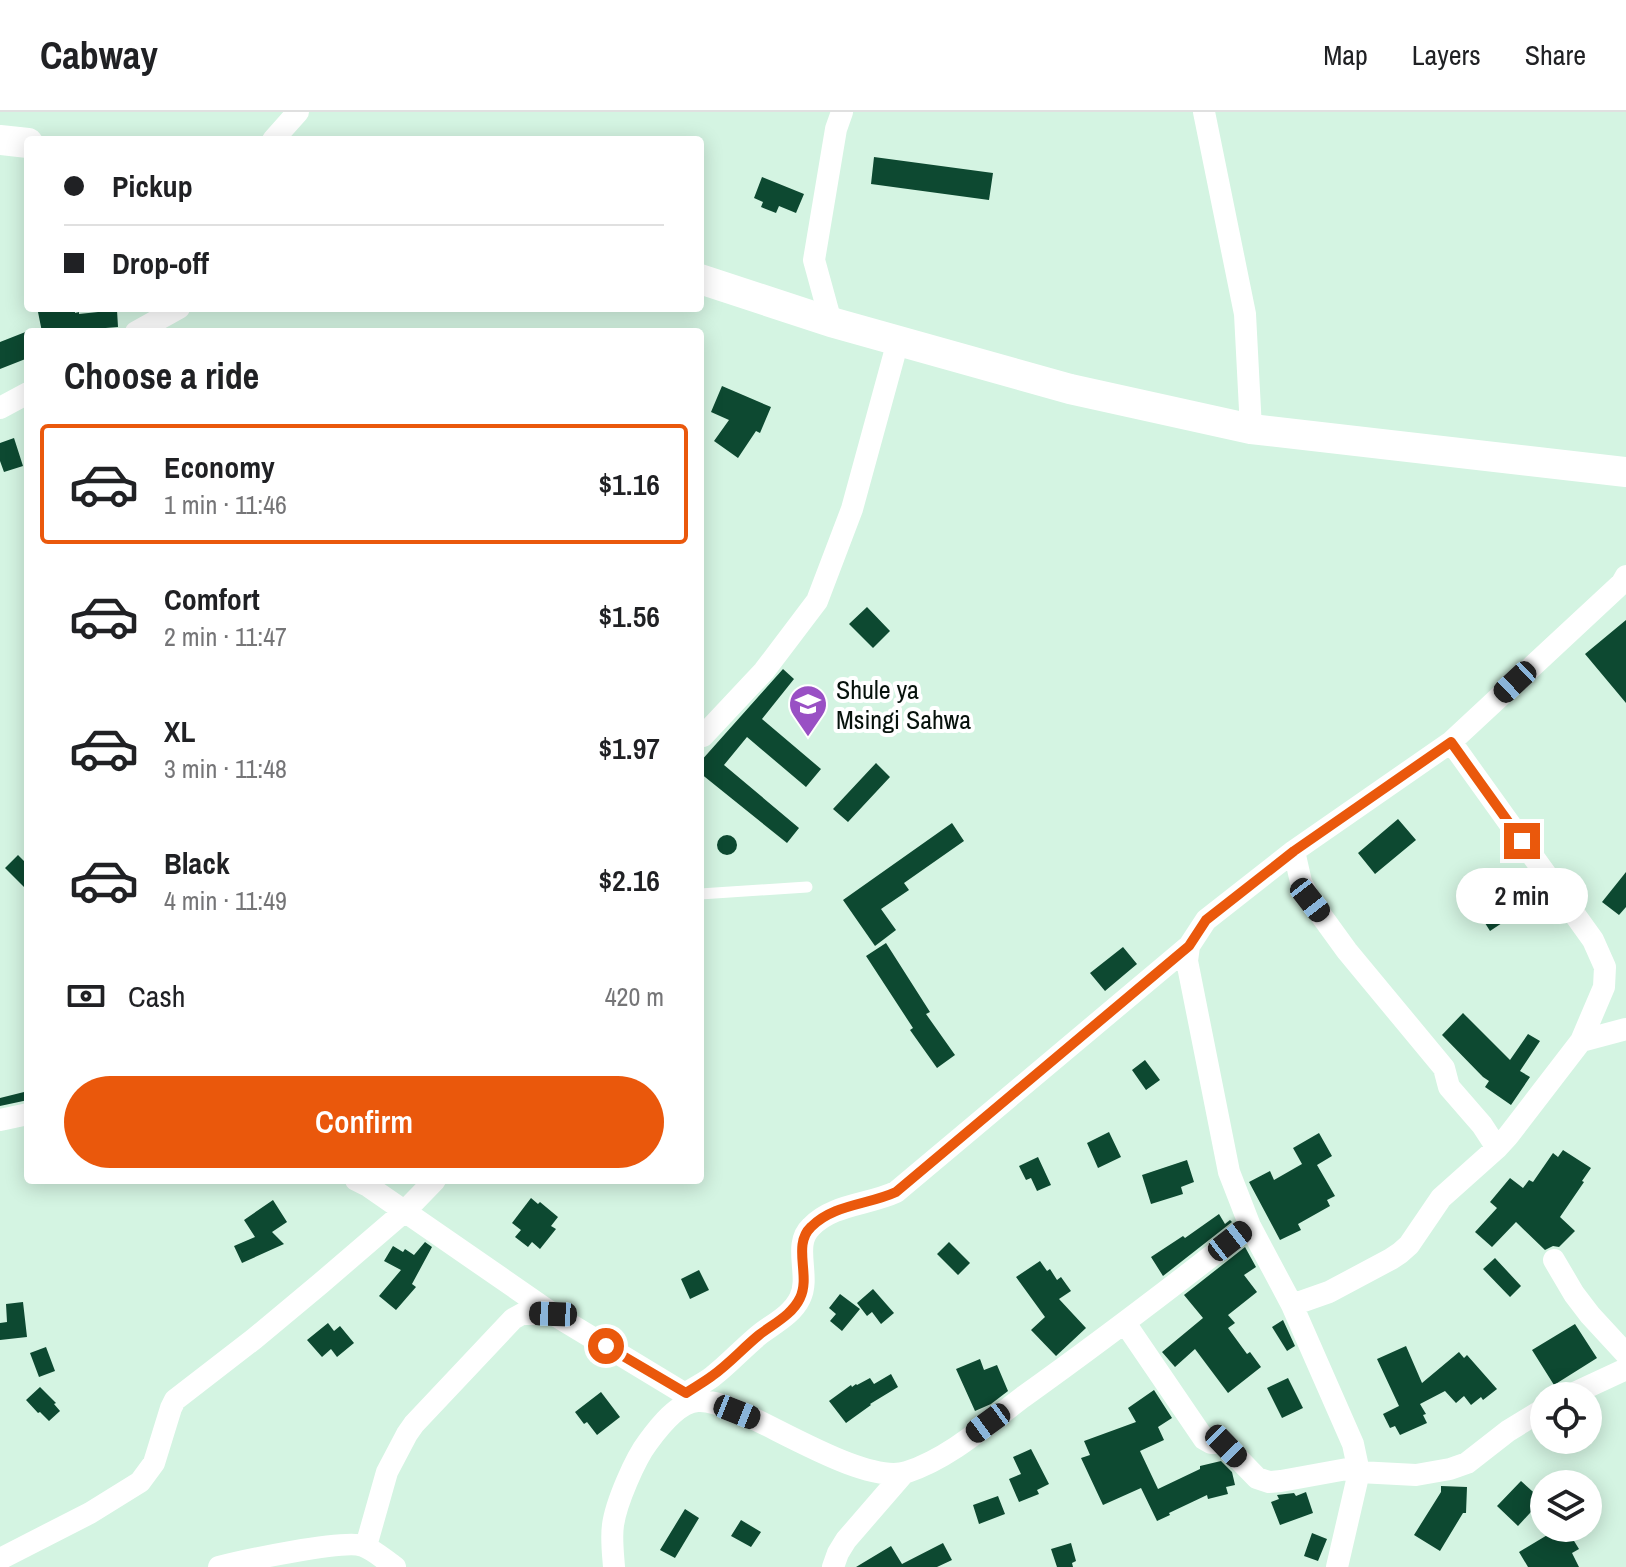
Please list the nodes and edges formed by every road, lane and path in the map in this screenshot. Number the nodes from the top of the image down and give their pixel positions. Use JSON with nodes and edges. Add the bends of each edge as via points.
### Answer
{"nodes":[{"id":1,"x":298,"y":112,"type":"edge"},
{"id":2,"x":1204,"y":112,"type":"edge"},
{"id":3,"x":834,"y":118,"type":"edge"},
{"id":4,"x":277,"y":136,"type":"edge"},
{"id":5,"x":0,"y":140,"type":"edge"},
{"id":6,"x":24,"y":143,"type":"edge"},
{"id":7,"x":704,"y":280,"type":"edge"},
{"id":8,"x":172,"y":312,"type":"edge"},
{"id":9,"x":831,"y":322,"type":"junction"},
{"id":10,"x":143,"y":328,"type":"edge"},
{"id":11,"x":898,"y":341,"type":"junction"},
{"id":12,"x":24,"y":395,"type":"edge"},
{"id":13,"x":0,"y":408,"type":"edge"},
{"id":14,"x":1251,"y":429,"type":"junction"},
{"id":15,"x":1626,"y":472,"type":"edge"},
{"id":16,"x":1626,"y":576,"type":"edge"},
{"id":17,"x":704,"y":735,"type":"edge"},
{"id":18,"x":1451,"y":742,"type":"junction"},
{"id":19,"x":1294,"y":851,"type":"junction"},
{"id":20,"x":807,"y":887,"type":"dead end"},
{"id":21,"x":704,"y":894,"type":"edge"},
{"id":22,"x":1189,"y":946,"type":"junction"},
{"id":23,"x":1626,"y":1029,"type":"edge"},
{"id":24,"x":1581,"y":1041,"type":"junction"},
{"id":25,"x":24,"y":1115,"type":"edge"},
{"id":26,"x":0,"y":1120,"type":"edge"},
{"id":27,"x":1497,"y":1148,"type":"junction"},
{"id":28,"x":362,"y":1184,"type":"edge"},
{"id":29,"x":431,"y":1184,"type":"edge"},
{"id":30,"x":405,"y":1211,"type":"junction"},
{"id":31,"x":1250,"y":1226,"type":"junction"},
{"id":32,"x":1554,"y":1260,"type":"dead end"},
{"id":33,"x":1292,"y":1305,"type":"junction"},
{"id":34,"x":553,"y":1314,"type":"junction"},
{"id":35,"x":1125,"y":1323,"type":"junction"},
{"id":36,"x":1625,"y":1368,"type":"edge"},
{"id":37,"x":1596,"y":1382,"type":"edge"},
{"id":38,"x":691,"y":1397,"type":"junction"},
{"id":39,"x":1530,"y":1418,"type":"edge"},
{"id":40,"x":1358,"y":1470,"type":"junction"},
{"id":41,"x":904,"y":1473,"type":"junction"},
{"id":42,"x":366,"y":1546,"type":"junction"},
{"id":43,"x":0,"y":1559,"type":"edge"},
{"id":44,"x":219,"y":1567,"type":"edge"},
{"id":45,"x":395,"y":1567,"type":"edge"},
{"id":46,"x":614,"y":1567,"type":"edge"},
{"id":47,"x":833,"y":1567,"type":"edge"},
{"id":48,"x":1337,"y":1567,"type":"edge"}],
"edges":[{"from":1,"to":4,"type":"street"},
{"from":2,"to":14,"type":"street","via":[[1245,314]]},
{"from":3,"to":9,"type":"street","via":[[814,260]]},
{"from":5,"to":6,"type":"main road"},
{"from":7,"to":9,"type":"main road"},
{"from":8,"to":10,"type":"street"},
{"from":9,"to":11,"type":"main road"},
{"from":11,"to":14,"type":"main road","via":[[1070,389]]},
{"from":11,"to":17,"type":"street","via":[[852,509],[817,601],[764,671]]},
{"from":12,"to":13,"type":"street"},
{"from":14,"to":15,"type":"main road"},
{"from":16,"to":18,"type":"street"},
{"from":18,"to":19,"type":"street"},
{"from":18,"to":24,"type":"street","via":[[1593,940],[1605,967],[1604,987]]},
{"from":19,"to":22,"type":"street","via":[[1206,920]]},
{"from":19,"to":27,"type":"street","via":[[1310,900],[1444,1068],[1449,1087]]},
{"from":20,"to":21,"type":"lane"},
{"from":22,"to":31,"type":"street","via":[[1187,961],[1229,1172]]},
{"from":22,"to":38,"type":"street","via":[[896,1192],[844,1207],[808,1229],[802,1241],[805,1284],[793,1309]]},
{"from":23,"to":24,"type":"street"},
{"from":24,"to":27,"type":"street"},
{"from":25,"to":26,"type":"street"},
{"from":27,"to":33,"type":"street","via":[[1441,1198],[1409,1245],[1391,1259]]},
{"from":28,"to":30,"type":"street"},
{"from":29,"to":30,"type":"street"},
{"from":30,"to":34,"type":"street"},
{"from":30,"to":43,"type":"street","via":[[175,1400],[154,1463],[140,1482]]},
{"from":31,"to":33,"type":"street"},
{"from":31,"to":35,"type":"street"},
{"from":32,"to":36,"type":"street"},
{"from":33,"to":40,"type":"street","via":[[1353,1444]]},
{"from":34,"to":38,"type":"street"},
{"from":34,"to":42,"type":"street","via":[[513,1319],[414,1424],[387,1472]]},
{"from":35,"to":40,"type":"street","via":[[1204,1439],[1226,1446],[1257,1478],[1269,1482]]},
{"from":35,"to":41,"type":"street","via":[[942,1457]]},
{"from":36,"to":37,"type":"street"},
{"from":38,"to":41,"type":"street","via":[[755,1419],[855,1467],[881,1475]]},
{"from":38,"to":46,"type":"street","via":[[642,1450],[616,1510]]},
{"from":39,"to":40,"type":"street","via":[[1467,1463],[1450,1469],[1416,1475]]},
{"from":40,"to":48,"type":"street"},
{"from":41,"to":47,"type":"street","via":[[846,1540]]},
{"from":42,"to":44,"type":"street","via":[[329,1547]]},
{"from":42,"to":45,"type":"street"}]}
